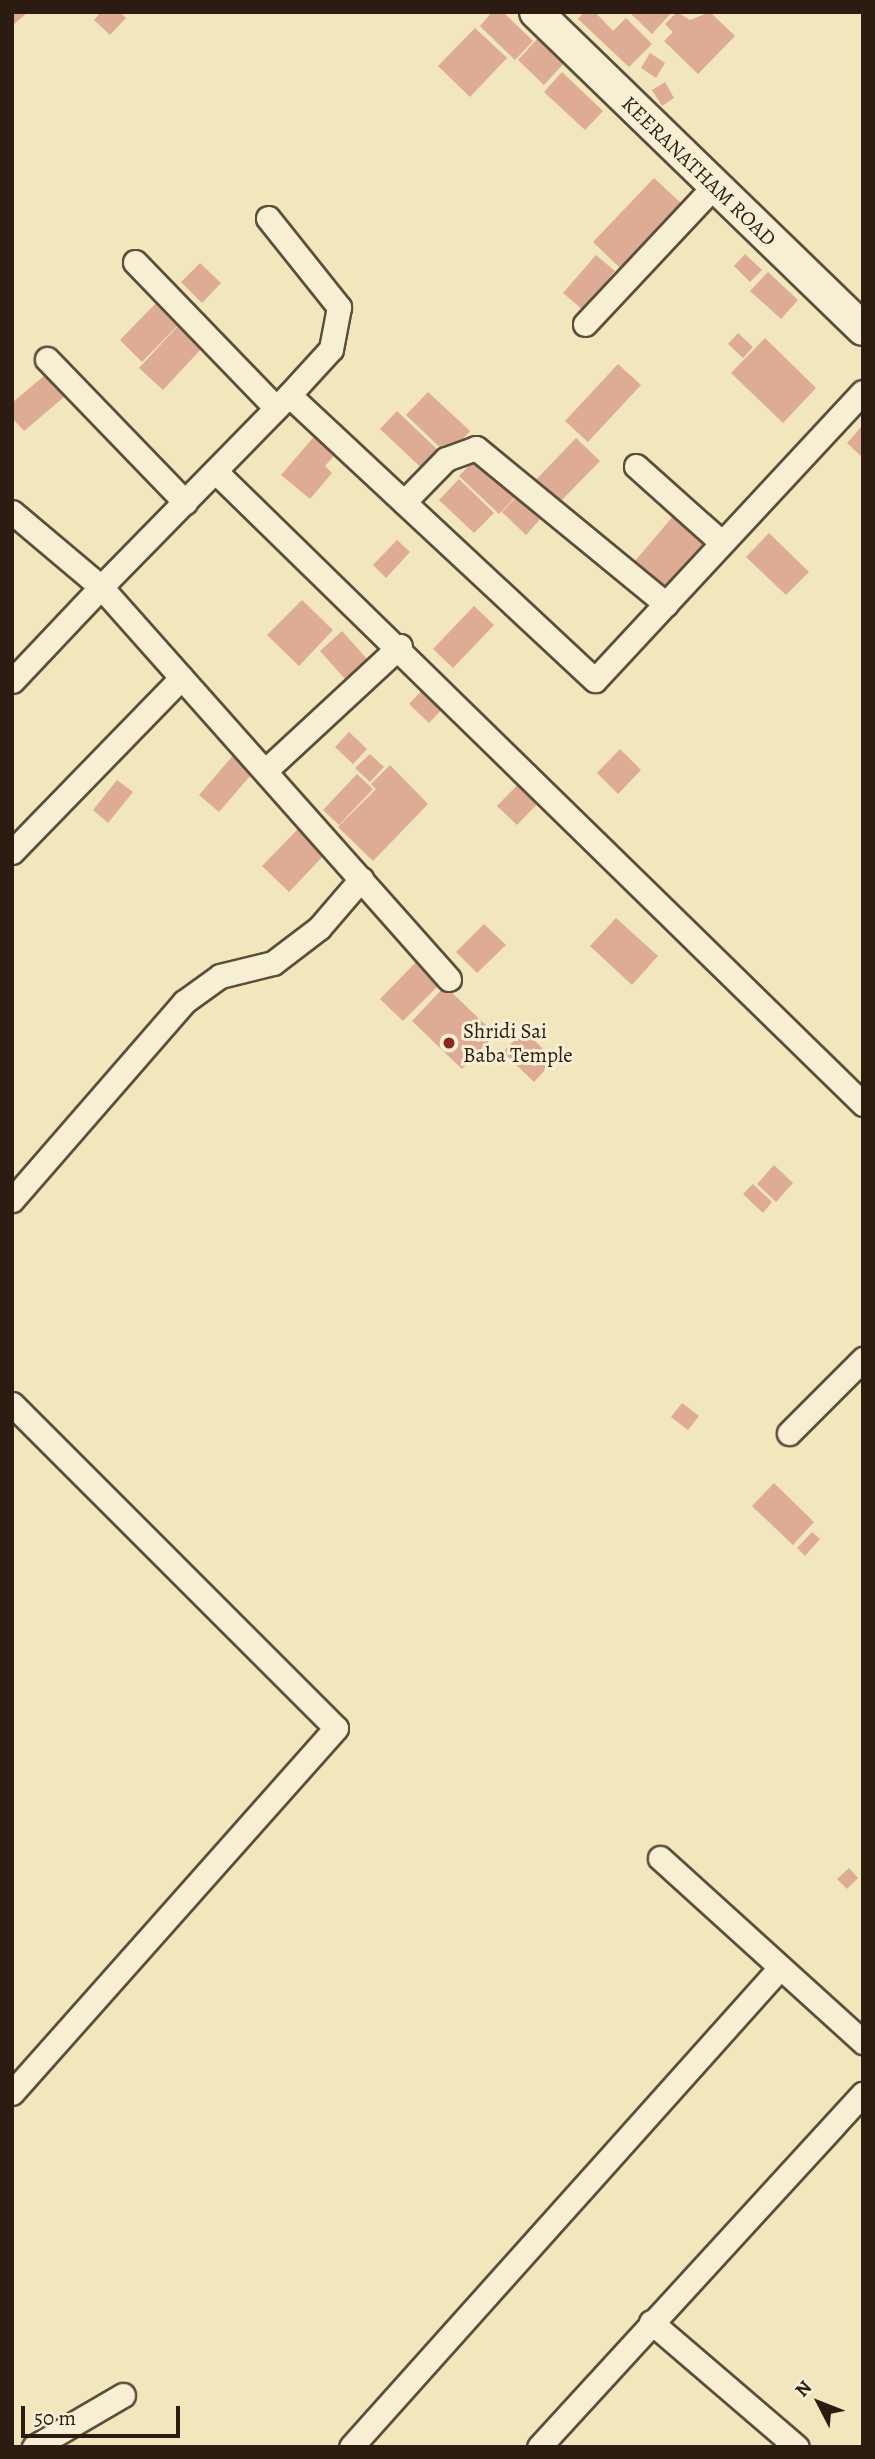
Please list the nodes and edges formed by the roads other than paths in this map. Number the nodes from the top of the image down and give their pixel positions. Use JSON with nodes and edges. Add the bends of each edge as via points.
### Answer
{"nodes":[{"id":1,"x":536,"y":12,"type":"edge"},
{"id":2,"x":715,"y":185,"type":"junction"},
{"id":3,"x":268,"y":218,"type":"dead end"},
{"id":4,"x":135,"y":262,"type":"dead end"},
{"id":5,"x":585,"y":324,"type":"dead end"},
{"id":6,"x":863,"y":329,"type":"edge"},
{"id":7,"x":47,"y":359,"type":"dead end"},
{"id":8,"x":863,"y":392,"type":"edge"},
{"id":9,"x":283,"y":402,"type":"junction"},
{"id":10,"x":636,"y":466,"type":"dead end"},
{"id":11,"x":215,"y":471,"type":"junction"},
{"id":12,"x":185,"y":502,"type":"junction"},
{"id":13,"x":404,"y":502,"type":"junction"},
{"id":14,"x":12,"y":512,"type":"edge"},
{"id":15,"x":722,"y":543,"type":"junction"},
{"id":16,"x":101,"y":587,"type":"junction"},
{"id":17,"x":666,"y":604,"type":"junction"},
{"id":18,"x":400,"y":646,"type":"junction"},
{"id":19,"x":181,"y":678,"type":"junction"},
{"id":20,"x":12,"y":681,"type":"edge"},
{"id":21,"x":265,"y":771,"type":"junction"},
{"id":22,"x":12,"y":852,"type":"edge"},
{"id":23,"x":361,"y":879,"type":"junction"},
{"id":24,"x":449,"y":979,"type":"dead end"},
{"id":25,"x":863,"y":1104,"type":"edge"},
{"id":26,"x":12,"y":1200,"type":"edge"},
{"id":27,"x":863,"y":1359,"type":"edge"},
{"id":28,"x":12,"y":1404,"type":"edge"},
{"id":29,"x":789,"y":1433,"type":"dead end"},
{"id":30,"x":660,"y":1858,"type":"dead end"},
{"id":31,"x":778,"y":1970,"type":"junction"},
{"id":32,"x":863,"y":2042,"type":"edge"},
{"id":33,"x":12,"y":2093,"type":"edge"},
{"id":34,"x":863,"y":2094,"type":"edge"},
{"id":35,"x":651,"y":2322,"type":"junction"},
{"id":36,"x":123,"y":2395,"type":"dead end"},
{"id":37,"x":34,"y":2447,"type":"edge"},
{"id":38,"x":351,"y":2447,"type":"edge"},
{"id":39,"x":539,"y":2447,"type":"edge"},
{"id":40,"x":797,"y":2447,"type":"edge"}],
"edges":[{"from":1,"to":2,"type":"street","name":"KEERANATHAM ROAD"},
{"from":2,"to":5,"type":"street"},
{"from":2,"to":6,"type":"street","name":"KEERANATHAM ROAD"},
{"from":3,"to":9,"type":"street","via":[[339,307],[331,349]]},
{"from":4,"to":9,"type":"street"},
{"from":7,"to":12,"type":"street"},
{"from":8,"to":15,"type":"street"},
{"from":9,"to":11,"type":"street"},
{"from":9,"to":13,"type":"street"},
{"from":10,"to":15,"type":"street"},
{"from":11,"to":12,"type":"street"},
{"from":11,"to":18,"type":"street"},
{"from":12,"to":16,"type":"street"},
{"from":13,"to":17,"type":"street","via":[[446,459],[476,449]]},
{"from":13,"to":17,"type":"street","via":[[595,680]]},
{"from":14,"to":16,"type":"street"},
{"from":15,"to":17,"type":"street"},
{"from":16,"to":19,"type":"street"},
{"from":16,"to":20,"type":"street"},
{"from":18,"to":21,"type":"street"},
{"from":18,"to":25,"type":"street"},
{"from":19,"to":21,"type":"street"},
{"from":19,"to":22,"type":"street"},
{"from":21,"to":23,"type":"street"},
{"from":23,"to":24,"type":"street"},
{"from":23,"to":26,"type":"street","via":[[319,928],[273,963],[220,976],[184,1002]]},
{"from":27,"to":29,"type":"street"},
{"from":28,"to":33,"type":"street","via":[[336,1728]]},
{"from":30,"to":31,"type":"street"},
{"from":31,"to":32,"type":"street"},
{"from":31,"to":38,"type":"street"},
{"from":34,"to":35,"type":"street"},
{"from":35,"to":39,"type":"street"},
{"from":35,"to":40,"type":"street"},
{"from":36,"to":37,"type":"street"}]}
